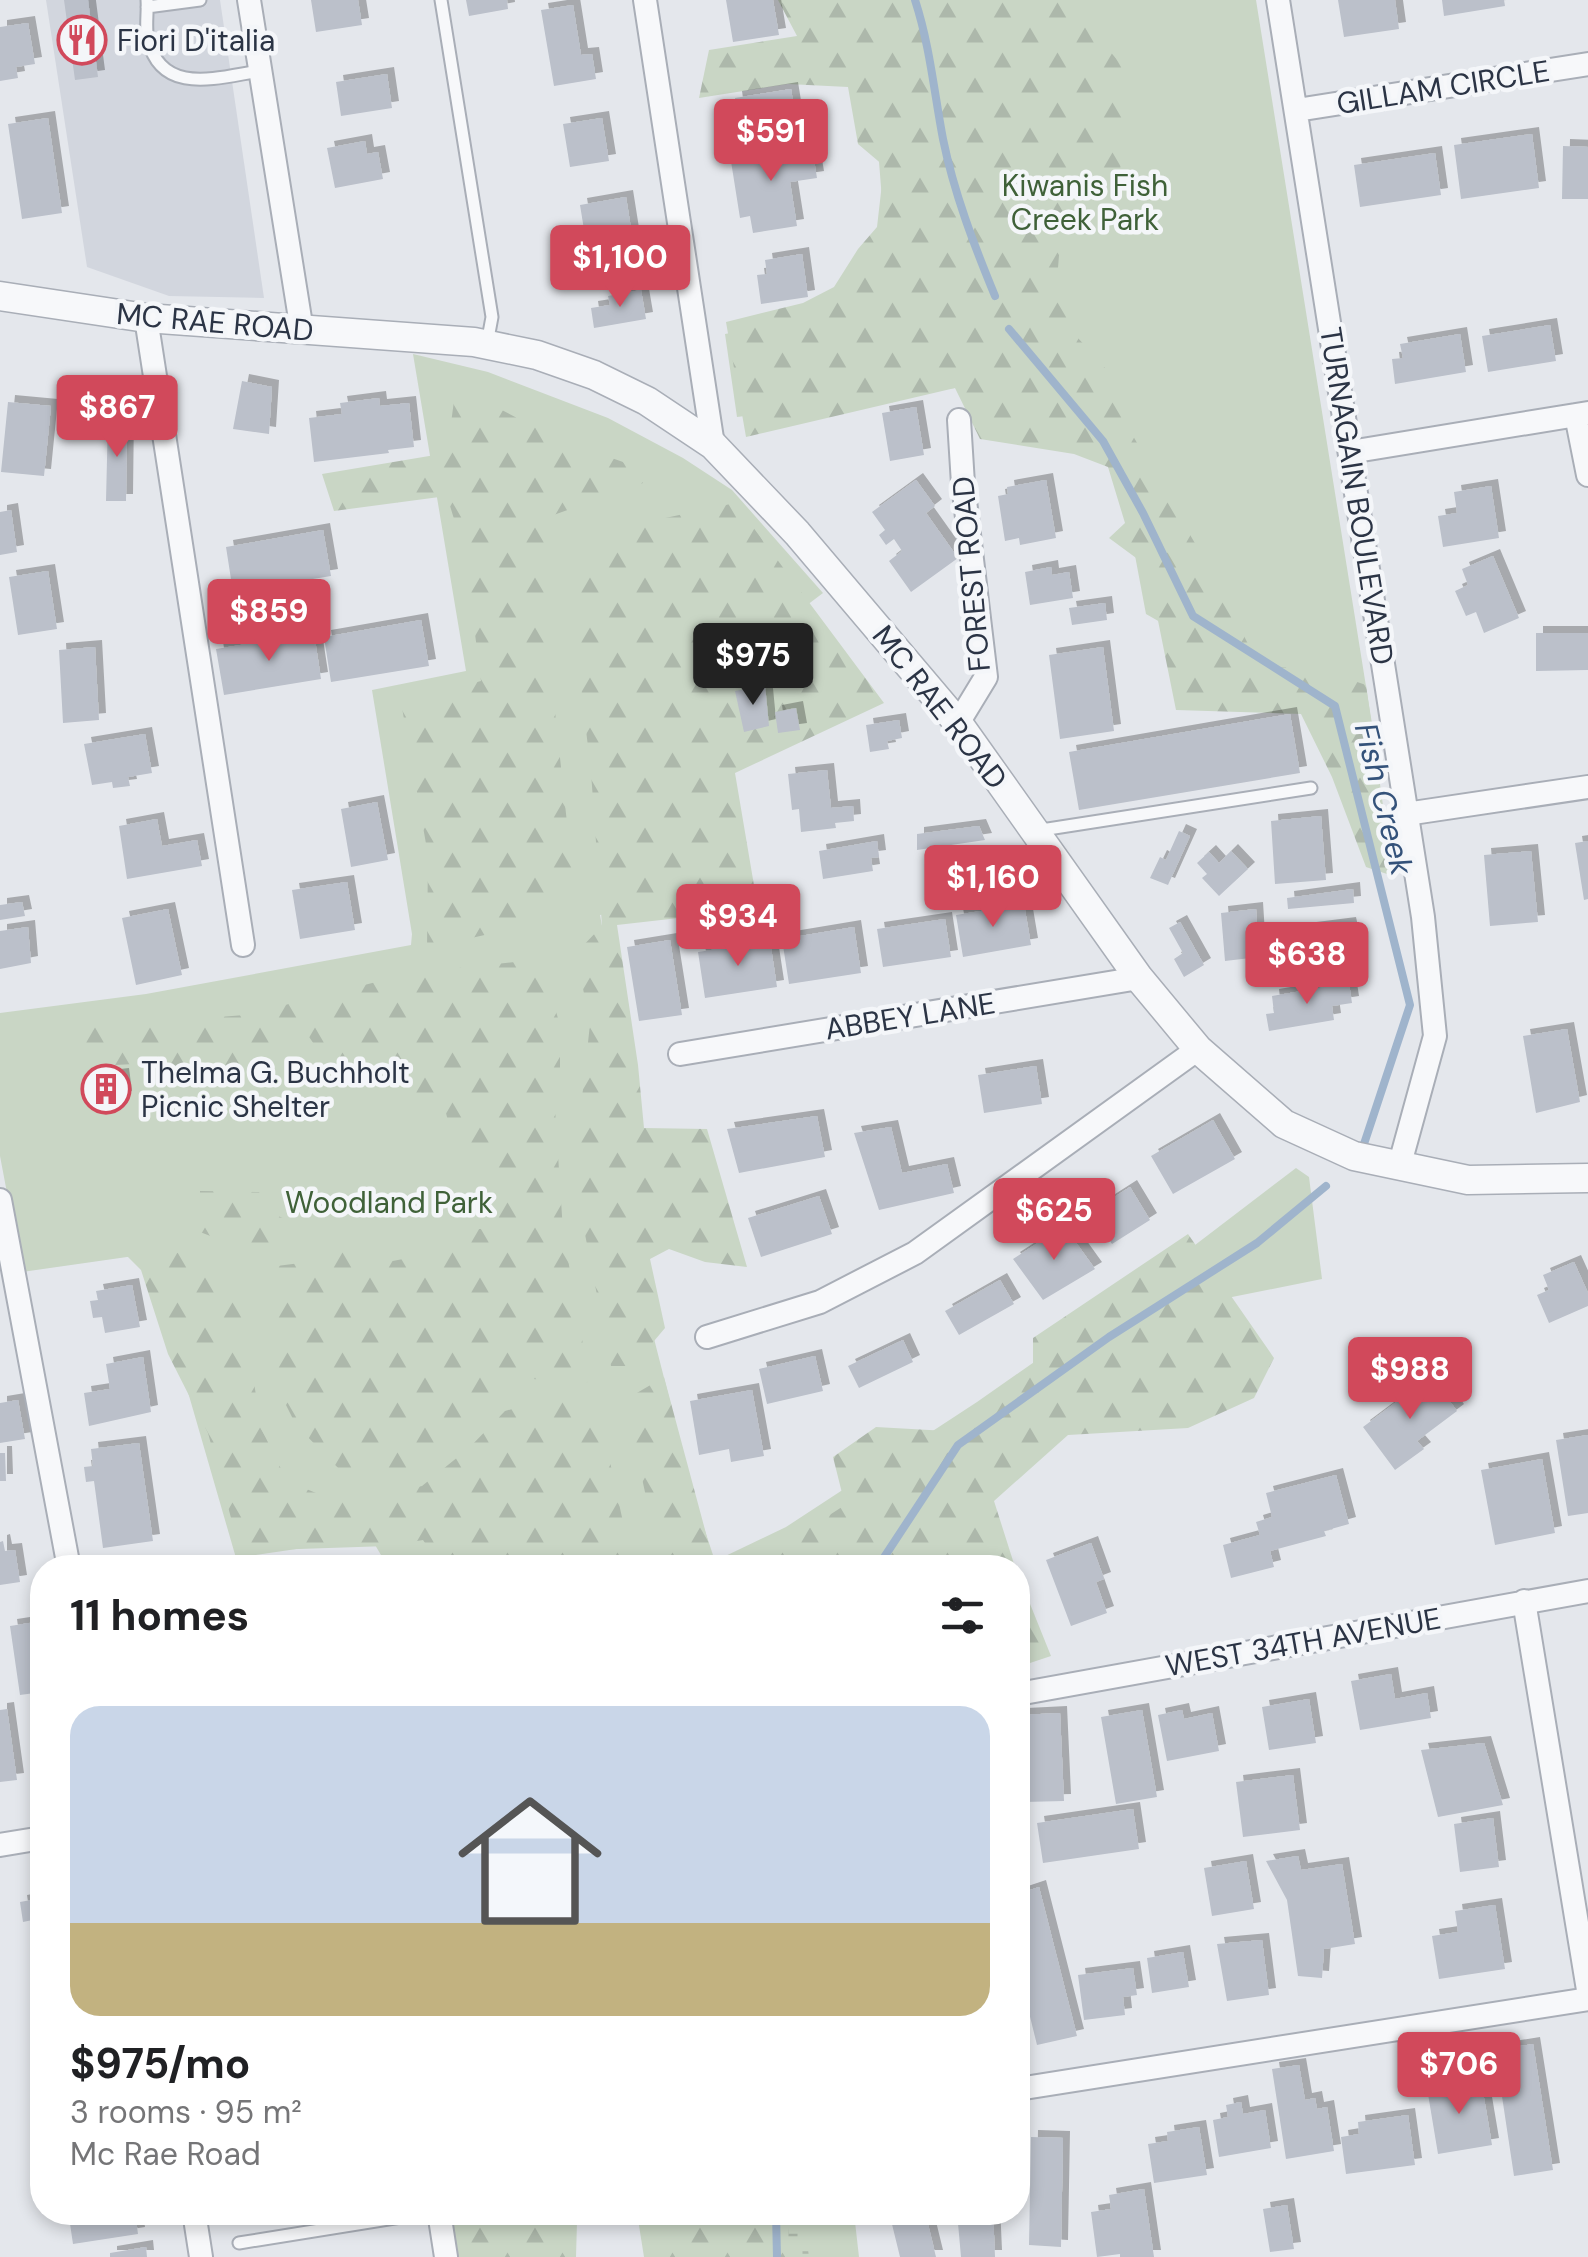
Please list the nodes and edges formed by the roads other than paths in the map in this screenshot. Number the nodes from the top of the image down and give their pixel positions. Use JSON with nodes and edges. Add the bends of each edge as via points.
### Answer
{"nodes":[{"id":1,"x":200,"y":0,"type":"edge"},
{"id":2,"x":249,"y":0,"type":"edge"},
{"id":3,"x":441,"y":0,"type":"edge"},
{"id":4,"x":644,"y":0,"type":"edge"},
{"id":5,"x":1278,"y":0,"type":"edge"},
{"id":6,"x":147,"y":4,"type":"edge"},
{"id":7,"x":1588,"y":64,"type":"edge"},
{"id":8,"x":260,"y":71,"type":"junction"},
{"id":9,"x":1298,"y":110,"type":"junction"},
{"id":10,"x":0,"y":296,"type":"edge"},
{"id":11,"x":146,"y":318,"type":"junction"},
{"id":12,"x":302,"y":331,"type":"junction"},
{"id":13,"x":488,"y":344,"type":"junction"},
{"id":14,"x":1582,"y":414,"type":"edge"},
{"id":15,"x":959,"y":420,"type":"dead end"},
{"id":16,"x":713,"y":444,"type":"junction"},
{"id":17,"x":1350,"y":452,"type":"junction"},
{"id":18,"x":1588,"y":474,"type":"edge"},
{"id":19,"x":958,"y":723,"type":"junction"},
{"id":20,"x":1588,"y":787,"type":"edge"},
{"id":21,"x":1311,"y":788,"type":"dead end"},
{"id":22,"x":1406,"y":814,"type":"junction"},
{"id":23,"x":1035,"y":831,"type":"junction"},
{"id":24,"x":243,"y":945,"type":"dead end"},
{"id":25,"x":1139,"y":978,"type":"junction"},
{"id":26,"x":1198,"y":1049,"type":"junction"},
{"id":27,"x":680,"y":1054,"type":"dead end"},
{"id":28,"x":1399,"y":1167,"type":"junction"},
{"id":29,"x":1588,"y":1178,"type":"edge"},
{"id":30,"x":0,"y":1200,"type":"edge"},
{"id":31,"x":707,"y":1337,"type":"dead end"},
{"id":32,"x":67,"y":1555,"type":"edge"},
{"id":33,"x":1588,"y":1591,"type":"edge"},
{"id":34,"x":1524,"y":1601,"type":"junction"},
{"id":35,"x":1030,"y":1692,"type":"edge"},
{"id":36,"x":30,"y":1840,"type":"edge"},
{"id":37,"x":0,"y":1845,"type":"edge"},
{"id":38,"x":1588,"y":1990,"type":"edge"},
{"id":39,"x":1588,"y":1998,"type":"edge"},
{"id":40,"x":1030,"y":2087,"type":"edge"},
{"id":41,"x":196,"y":2225,"type":"edge"},
{"id":42,"x":356,"y":2225,"type":"edge"},
{"id":43,"x":439,"y":2225,"type":"edge"},
{"id":44,"x":239,"y":2244,"type":"dead end"},
{"id":45,"x":201,"y":2257,"type":"edge"},
{"id":46,"x":446,"y":2257,"type":"edge"}],
"edges":[{"from":1,"to":6,"type":"lane"},
{"from":2,"to":8,"type":"street"},
{"from":3,"to":13,"type":"lane","via":[[492,318]]},
{"from":4,"to":16,"type":"street"},
{"from":5,"to":9,"type":"street","name":"TURNAGAIN BOULEVARD"},
{"from":6,"to":8,"type":"lane","via":[[154,57],[174,76],[191,81]]},
{"from":7,"to":9,"type":"street","name":"GILLAM CIRCLE"},
{"from":8,"to":12,"type":"street"},
{"from":9,"to":17,"type":"street","name":"TURNAGAIN BOULEVARD"},
{"from":10,"to":11,"type":"street","name":"MC RAE ROAD"},
{"from":11,"to":12,"type":"street","name":"MC RAE ROAD"},
{"from":11,"to":24,"type":"street"},
{"from":12,"to":13,"type":"street","name":"MC RAE ROAD"},
{"from":13,"to":16,"type":"street","name":"MC RAE ROAD","via":[[594,375]]},
{"from":14,"to":17,"type":"street"},
{"from":14,"to":18,"type":"street"},
{"from":15,"to":19,"type":"street","name":"FOREST ROAD","via":[[986,677]]},
{"from":16,"to":19,"type":"street","name":"MC RAE ROAD","via":[[798,533]]},
{"from":17,"to":22,"type":"street","name":"TURNAGAIN BOULEVARD"},
{"from":19,"to":23,"type":"street","name":"MC RAE ROAD"},
{"from":20,"to":22,"type":"street"},
{"from":21,"to":23,"type":"lane"},
{"from":22,"to":28,"type":"street","name":"TURNAGAIN BOULEVARD","via":[[1435,1036]]},
{"from":23,"to":25,"type":"street","name":"MC RAE ROAD"},
{"from":25,"to":26,"type":"street","name":"MC RAE ROAD"},
{"from":25,"to":27,"type":"street","name":"ABBEY LANE"},
{"from":26,"to":28,"type":"street","name":"MC RAE ROAD","via":[[1284,1124],[1354,1156]]},
{"from":26,"to":31,"type":"street","via":[[914,1253],[820,1302]]},
{"from":28,"to":29,"type":"street","name":"MC RAE ROAD","via":[[1468,1180]]},
{"from":30,"to":32,"type":"street"},
{"from":33,"to":34,"type":"street","name":"WEST 34TH AVENUE"},
{"from":34,"to":35,"type":"street","name":"WEST 34TH AVENUE"},
{"from":34,"to":38,"type":"street"},
{"from":36,"to":37,"type":"street"},
{"from":39,"to":40,"type":"street"},
{"from":41,"to":45,"type":"street"},
{"from":42,"to":44,"type":"lane"},
{"from":43,"to":46,"type":"street"}]}
